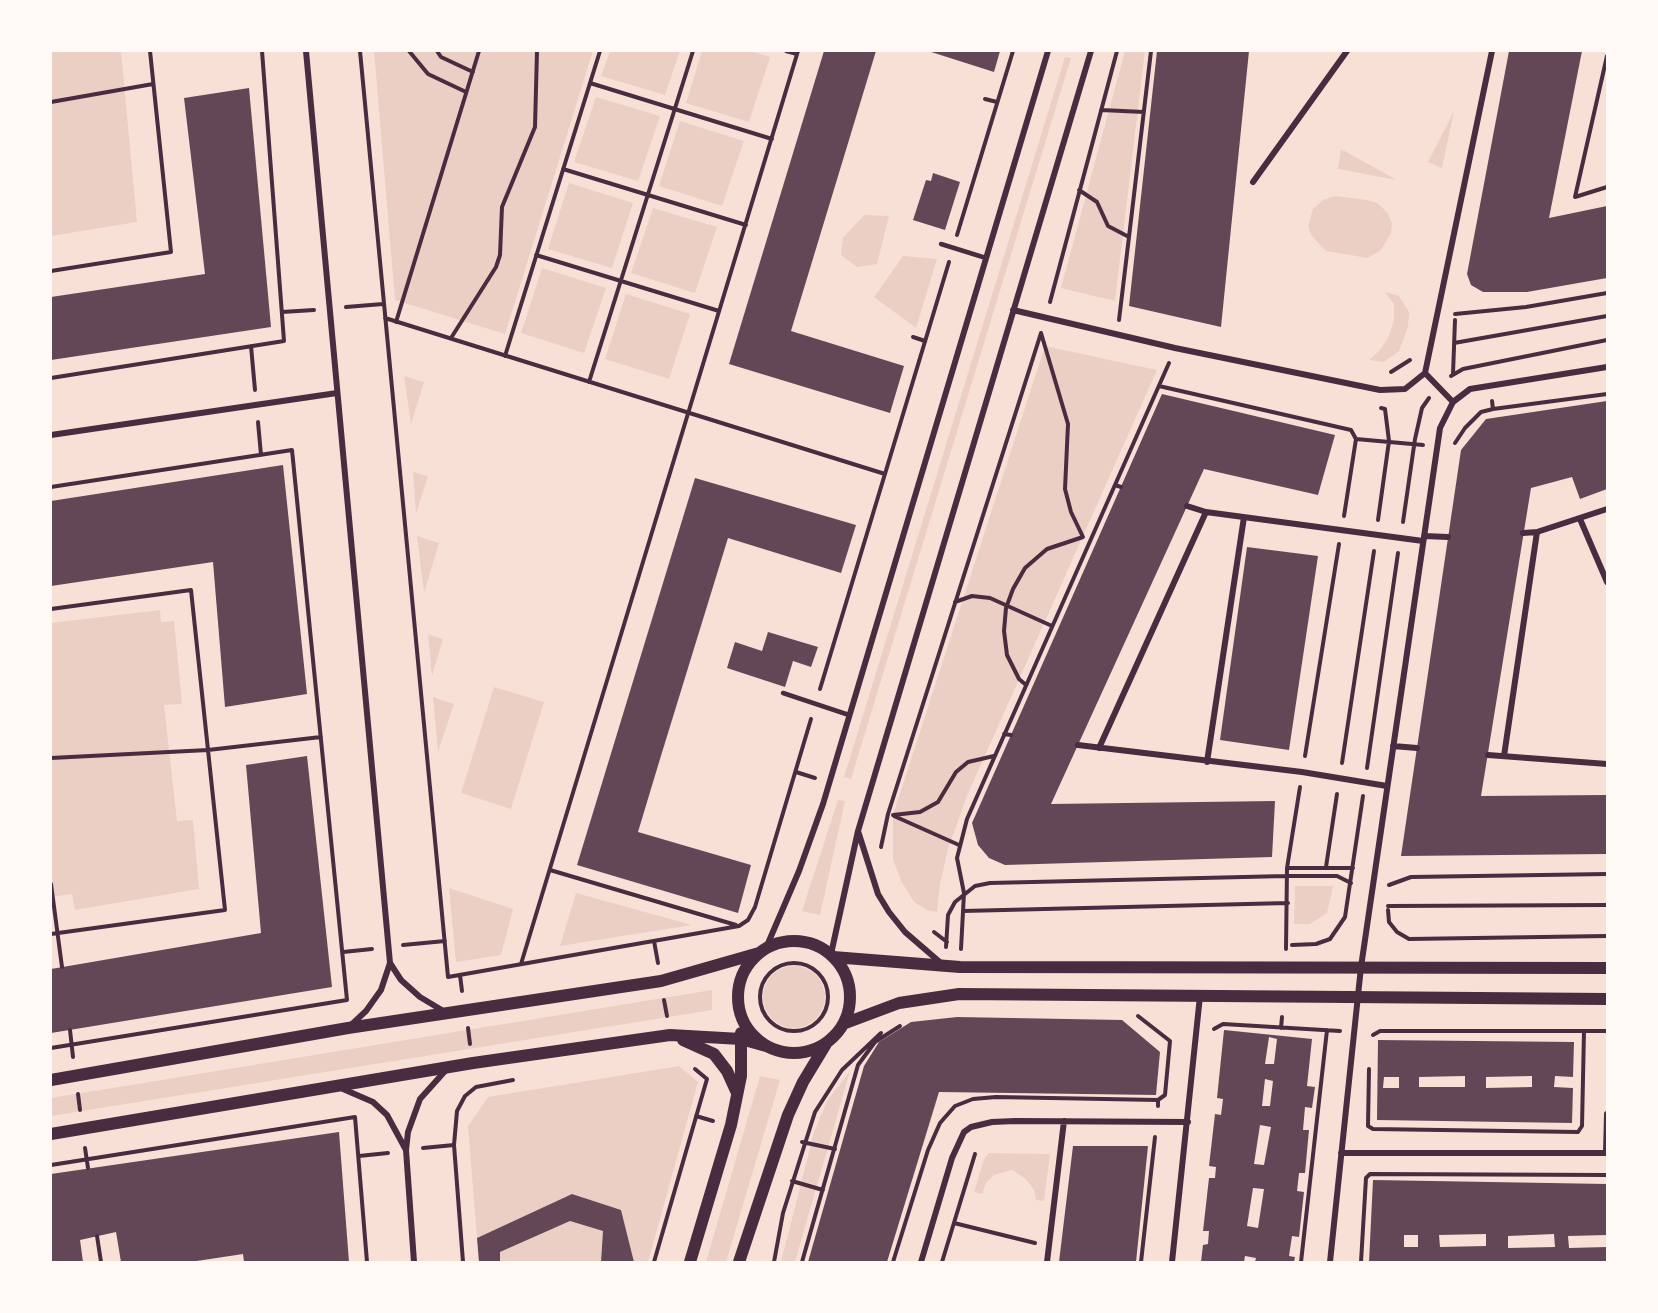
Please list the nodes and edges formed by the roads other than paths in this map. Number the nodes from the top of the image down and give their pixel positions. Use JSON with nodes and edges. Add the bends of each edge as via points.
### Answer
{"nodes":[{"id":1,"x":306,"y":51,"type":"edge"},
{"id":2,"x":1048,"y":51,"type":"edge"},
{"id":3,"x":1091,"y":51,"type":"edge"},
{"id":4,"x":1347,"y":51,"type":"edge"},
{"id":5,"x":1492,"y":51,"type":"edge"},
{"id":6,"x":1253,"y":182,"type":"dead end"},
{"id":7,"x":941,"y":244,"type":"dead end"},
{"id":8,"x":986,"y":258,"type":"junction"},
{"id":9,"x":1013,"y":310,"type":"junction"},
{"id":10,"x":1607,"y":367,"type":"edge"},
{"id":11,"x":1425,"y":373,"type":"junction"},
{"id":12,"x":337,"y":393,"type":"junction"},
{"id":13,"x":1453,"y":402,"type":"junction"},
{"id":14,"x":51,"y":435,"type":"edge"},
{"id":15,"x":1186,"y":506,"type":"dead end"},
{"id":16,"x":1607,"y":509,"type":"edge"},
{"id":17,"x":1206,"y":512,"type":"junction"},
{"id":18,"x":1244,"y":518,"type":"junction"},
{"id":19,"x":1580,"y":519,"type":"junction"},
{"id":20,"x":1537,"y":532,"type":"junction"},
{"id":21,"x":1523,"y":533,"type":"dead end"},
{"id":22,"x":1448,"y":537,"type":"dead end"},
{"id":23,"x":1424,"y":538,"type":"junction"},
{"id":24,"x":1607,"y":582,"type":"edge"},
{"id":25,"x":783,"y":693,"type":"dead end"},
{"id":26,"x":849,"y":715,"type":"junction"},
{"id":27,"x":1078,"y":745,"type":"dead end"},
{"id":28,"x":1393,"y":746,"type":"junction"},
{"id":29,"x":1099,"y":748,"type":"junction"},
{"id":30,"x":1417,"y":748,"type":"dead end"},
{"id":31,"x":1488,"y":755,"type":"dead end"},
{"id":32,"x":1504,"y":756,"type":"junction"},
{"id":33,"x":1207,"y":762,"type":"junction"},
{"id":34,"x":1607,"y":764,"type":"edge"},
{"id":35,"x":1387,"y":786,"type":"junction"},
{"id":36,"x":858,"y":831,"type":"junction"},
{"id":37,"x":763,"y":950,"type":"junction"},
{"id":38,"x":832,"y":956,"type":"junction"},
{"id":39,"x":390,"y":963,"type":"junction"},
{"id":40,"x":945,"y":966,"type":"junction"},
{"id":41,"x":1361,"y":967,"type":"junction"},
{"id":42,"x":1607,"y":968,"type":"edge"},
{"id":43,"x":1200,"y":996,"type":"junction"},
{"id":44,"x":1358,"y":996,"type":"junction"},
{"id":45,"x":1607,"y":999,"type":"edge"},
{"id":46,"x":740,"y":1012,"type":"junction"},
{"id":47,"x":447,"y":1013,"type":"junction"},
{"id":48,"x":843,"y":1024,"type":"junction"},
{"id":49,"x":348,"y":1028,"type":"junction"},
{"id":50,"x":670,"y":1035,"type":"junction"},
{"id":51,"x":741,"y":1039,"type":"junction"},
{"id":52,"x":827,"y":1042,"type":"junction"},
{"id":53,"x":766,"y":1046,"type":"junction"},
{"id":54,"x":448,"y":1068,"type":"junction"},
{"id":55,"x":51,"y":1080,"type":"edge"},
{"id":56,"x":333,"y":1086,"type":"junction"},
{"id":57,"x":737,"y":1093,"type":"junction"},
{"id":58,"x":1607,"y":1114,"type":"edge"},
{"id":59,"x":1064,"y":1121,"type":"junction"},
{"id":60,"x":1188,"y":1122,"type":"junction"},
{"id":61,"x":51,"y":1134,"type":"edge"},
{"id":62,"x":406,"y":1150,"type":"junction"},
{"id":63,"x":1341,"y":1153,"type":"junction"},
{"id":64,"x":1606,"y":1153,"type":"edge"},
{"id":65,"x":414,"y":1262,"type":"edge"},
{"id":66,"x":690,"y":1262,"type":"edge"},
{"id":67,"x":739,"y":1262,"type":"edge"},
{"id":68,"x":921,"y":1262,"type":"edge"},
{"id":69,"x":1047,"y":1262,"type":"edge"},
{"id":70,"x":1172,"y":1262,"type":"edge"},
{"id":71,"x":1330,"y":1262,"type":"edge"}],
"edges":[{"from":1,"to":12,"type":"street"},
{"from":2,"to":8,"type":"street"},
{"from":3,"to":9,"type":"street"},
{"from":4,"to":6,"type":"street"},
{"from":5,"to":11,"type":"street"},
{"from":7,"to":8,"type":"lane"},
{"from":8,"to":26,"type":"street"},
{"from":9,"to":11,"type":"street","via":[[1380,390],[1405,389]]},
{"from":9,"to":36,"type":"street"},
{"from":10,"to":13,"type":"street","via":[[1470,389]]},
{"from":11,"to":13,"type":"street"},
{"from":12,"to":14,"type":"street"},
{"from":12,"to":39,"type":"street"},
{"from":13,"to":23,"type":"street","via":[[1440,428]]},
{"from":15,"to":17,"type":"street"},
{"from":16,"to":19,"type":"street"},
{"from":17,"to":18,"type":"street"},
{"from":17,"to":29,"type":"street"},
{"from":18,"to":23,"type":"street"},
{"from":18,"to":33,"type":"street"},
{"from":19,"to":20,"type":"street"},
{"from":19,"to":24,"type":"street"},
{"from":20,"to":21,"type":"street"},
{"from":20,"to":32,"type":"street"},
{"from":22,"to":23,"type":"street"},
{"from":23,"to":28,"type":"street"},
{"from":25,"to":26,"type":"lane"},
{"from":26,"to":37,"type":"street","via":[[799,871]]},
{"from":27,"to":29,"type":"street"},
{"from":28,"to":30,"type":"street"},
{"from":28,"to":35,"type":"street"},
{"from":29,"to":33,"type":"street"},
{"from":31,"to":32,"type":"street"},
{"from":32,"to":34,"type":"street"},
{"from":33,"to":35,"type":"street"},
{"from":35,"to":41,"type":"street"},
{"from":36,"to":38,"type":"street"},
{"from":36,"to":40,"type":"street","via":[[878,894],[889,912],[905,932]]},
{"from":37,"to":38,"type":"main road","via":[[779,943],[800,941]]},
{"from":37,"to":46,"type":"main road","via":[[740,980]]},
{"from":37,"to":47,"type":"main road","via":[[661,981]]},
{"from":38,"to":40,"type":"main road"},
{"from":38,"to":48,"type":"main road","via":[[844,972],[850,993]]},
{"from":39,"to":47,"type":"street","via":[[420,997]]},
{"from":39,"to":49,"type":"street","via":[[381,990]]},
{"from":40,"to":41,"type":"main road"},
{"from":41,"to":42,"type":"main road"},
{"from":41,"to":44,"type":"street"},
{"from":43,"to":44,"type":"main road"},
{"from":43,"to":48,"type":"main road","via":[[959,994],[899,1003]]},
{"from":43,"to":60,"type":"street"},
{"from":44,"to":45,"type":"main road"},
{"from":44,"to":63,"type":"street"},
{"from":46,"to":51,"type":"main road"},
{"from":46,"to":53,"type":"main road","via":[[750,1032]]},
{"from":47,"to":49,"type":"main road"},
{"from":48,"to":52,"type":"main road"},
{"from":49,"to":55,"type":"main road"},
{"from":50,"to":51,"type":"main road"},
{"from":50,"to":54,"type":"main road"},
{"from":50,"to":57,"type":"main road","via":[[714,1054]]},
{"from":51,"to":53,"type":"main road"},
{"from":51,"to":57,"type":"main road"},
{"from":52,"to":53,"type":"main road","via":[[796,1053]]},
{"from":52,"to":67,"type":"main road","via":[[788,1115]]},
{"from":54,"to":56,"type":"main road"},
{"from":54,"to":62,"type":"street","via":[[420,1099],[412,1115]]},
{"from":56,"to":61,"type":"main road"},
{"from":56,"to":62,"type":"street","via":[[373,1102],[387,1115]]},
{"from":57,"to":66,"type":"main road"},
{"from":58,"to":64,"type":"street"},
{"from":59,"to":60,"type":"street"},
{"from":59,"to":68,"type":"street","via":[[992,1122],[964,1132],[952,1158]]},
{"from":59,"to":69,"type":"street"},
{"from":60,"to":70,"type":"street"},
{"from":62,"to":65,"type":"street"},
{"from":63,"to":64,"type":"street"},
{"from":63,"to":71,"type":"street"}]}
